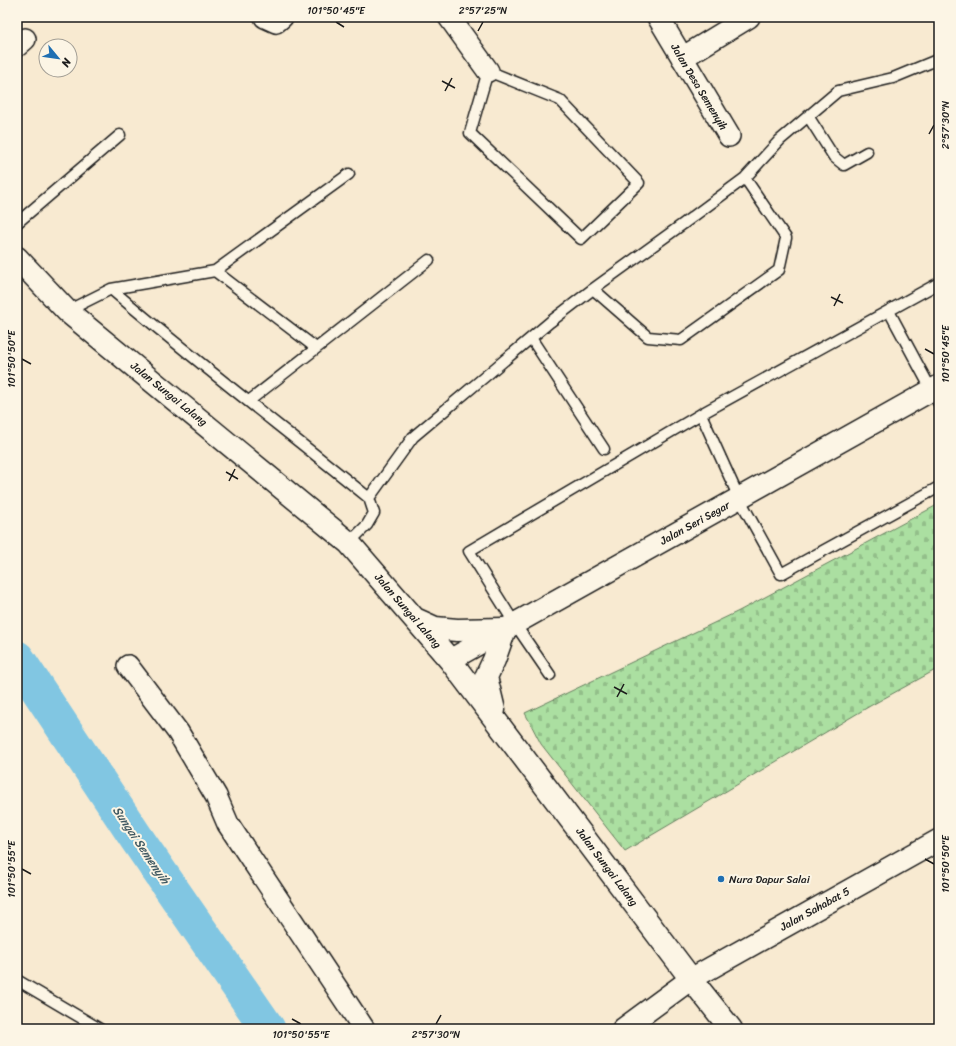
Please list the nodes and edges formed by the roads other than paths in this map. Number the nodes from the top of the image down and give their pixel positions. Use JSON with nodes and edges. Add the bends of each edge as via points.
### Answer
{"nodes":[{"id":1,"x":449,"y":17,"type":"edge"},
{"id":2,"x":658,"y":17,"type":"edge"},
{"id":3,"x":749,"y":17,"type":"edge"},
{"id":4,"x":682,"y":58,"type":"junction"},
{"id":5,"x":939,"y":59,"type":"edge"},
{"id":6,"x":488,"y":71,"type":"junction"},
{"id":7,"x":808,"y":116,"type":"junction"},
{"id":8,"x":120,"y":135,"type":"dead end"},
{"id":9,"x":729,"y":136,"type":"dead end"},
{"id":10,"x":866,"y":152,"type":"dead end"},
{"id":11,"x":349,"y":174,"type":"dead end"},
{"id":12,"x":745,"y":178,"type":"junction"},
{"id":13,"x":17,"y":223,"type":"edge"},
{"id":14,"x":17,"y":258,"type":"edge"},
{"id":15,"x":429,"y":260,"type":"dead end"},
{"id":16,"x":215,"y":271,"type":"junction"},
{"id":17,"x":939,"y":283,"type":"edge"},
{"id":18,"x":111,"y":289,"type":"junction"},
{"id":19,"x":593,"y":289,"type":"junction"},
{"id":20,"x":67,"y":310,"type":"junction"},
{"id":21,"x":889,"y":311,"type":"junction"},
{"id":22,"x":532,"y":338,"type":"junction"},
{"id":23,"x":316,"y":348,"type":"junction"},
{"id":24,"x":936,"y":393,"type":"edge"},
{"id":25,"x":249,"y":400,"type":"junction"},
{"id":26,"x":701,"y":414,"type":"junction"},
{"id":27,"x":604,"y":450,"type":"dead end"},
{"id":28,"x":939,"y":487,"type":"edge"},
{"id":29,"x":369,"y":498,"type":"junction"},
{"id":30,"x":740,"y":498,"type":"junction"},
{"id":31,"x":349,"y":543,"type":"junction"},
{"id":32,"x":414,"y":618,"type":"junction"},
{"id":33,"x":510,"y":626,"type":"junction"},
{"id":34,"x":450,"y":660,"type":"junction"},
{"id":35,"x":128,"y":666,"type":"dead end"},
{"id":36,"x":550,"y":675,"type":"dead end"},
{"id":37,"x":498,"y":722,"type":"junction"},
{"id":38,"x":939,"y":840,"type":"edge"},
{"id":39,"x":691,"y":979,"type":"junction"},
{"id":40,"x":17,"y":980,"type":"edge"},
{"id":41,"x":100,"y":1029,"type":"edge"},
{"id":42,"x":364,"y":1029,"type":"edge"},
{"id":43,"x":623,"y":1029,"type":"edge"},
{"id":44,"x":731,"y":1029,"type":"edge"}],
"edges":[{"from":1,"to":6,"type":"street"},
{"from":2,"to":4,"type":"street","name":"Jalan Desa Semenyih"},
{"from":3,"to":4,"type":"street"},
{"from":4,"to":9,"type":"street","name":"Jalan Desa Semenyih"},
{"from":5,"to":7,"type":"lane","via":[[893,78],[838,91]]},
{"from":6,"to":6,"type":"lane","via":[[470,134],[581,239],[639,183],[560,100]]},
{"from":7,"to":10,"type":"lane","via":[[834,158],[844,164]]},
{"from":7,"to":12,"type":"lane","via":[[780,140]]},
{"from":8,"to":13,"type":"lane"},
{"from":11,"to":16,"type":"lane"},
{"from":12,"to":19,"type":"lane"},
{"from":12,"to":19,"type":"lane","via":[[786,238],[779,270],[681,340],[648,337]]},
{"from":14,"to":20,"type":"street","name":"Jalan Sungai Lalang"},
{"from":15,"to":23,"type":"lane"},
{"from":16,"to":18,"type":"lane"},
{"from":16,"to":23,"type":"lane"},
{"from":17,"to":21,"type":"lane"},
{"from":18,"to":20,"type":"lane"},
{"from":18,"to":25,"type":"lane"},
{"from":19,"to":22,"type":"lane"},
{"from":20,"to":31,"type":"street","name":"Jalan Sungai Lalang"},
{"from":21,"to":24,"type":"lane"},
{"from":21,"to":26,"type":"lane"},
{"from":22,"to":27,"type":"lane"},
{"from":22,"to":29,"type":"lane","via":[[413,437]]},
{"from":23,"to":25,"type":"lane"},
{"from":24,"to":30,"type":"street","name":"Jalan Seri Segar"},
{"from":25,"to":29,"type":"lane"},
{"from":26,"to":30,"type":"lane"},
{"from":26,"to":33,"type":"lane","via":[[469,551]]},
{"from":28,"to":30,"type":"lane","via":[[781,574]]},
{"from":29,"to":31,"type":"lane","via":[[374,513],[367,525]]},
{"from":30,"to":33,"type":"street","name":"Jalan Seri Segar"},
{"from":31,"to":32,"type":"street","name":"Jalan Sungai Lalang"},
{"from":32,"to":33,"type":"street","via":[[435,628],[457,630]]},
{"from":32,"to":34,"type":"street","name":"Jalan Sungai Lalang"},
{"from":33,"to":34,"type":"street","name":"Jalan Seri Segar"},
{"from":33,"to":36,"type":"lane"},
{"from":33,"to":37,"type":"street","via":[[486,677]]},
{"from":34,"to":37,"type":"street","name":"Jalan Sungai Lalang"},
{"from":35,"to":42,"type":"street","via":[[178,732],[216,796],[228,824]]},
{"from":37,"to":39,"type":"street","name":"Jalan Sungai Lalang"},
{"from":38,"to":39,"type":"street","name":"Jalan Sahabat 5"},
{"from":39,"to":43,"type":"street","name":"Jalan Sahabat 5"},
{"from":39,"to":44,"type":"street","name":"Jalan Sungai Lalang"},
{"from":40,"to":41,"type":"lane"}]}
